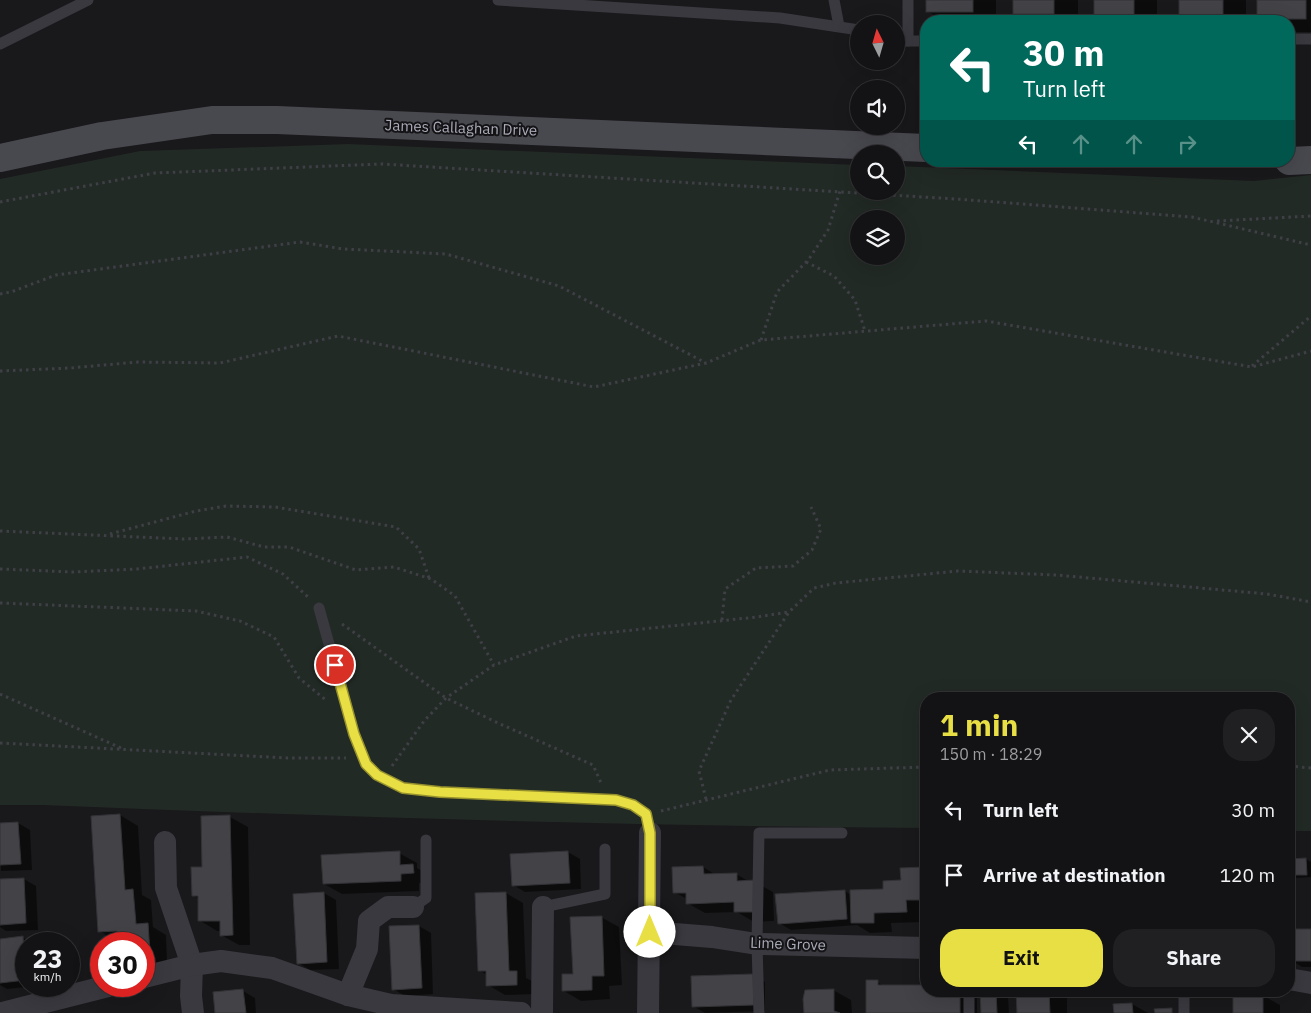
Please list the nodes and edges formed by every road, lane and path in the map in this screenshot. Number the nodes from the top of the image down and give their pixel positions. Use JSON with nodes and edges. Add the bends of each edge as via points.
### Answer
{"nodes":[{"id":1,"x":88,"y":0,"type":"edge"},
{"id":2,"x":498,"y":0,"type":"edge"},
{"id":3,"x":834,"y":0,"type":"edge"},
{"id":4,"x":908,"y":0,"type":"edge"},
{"id":5,"x":905,"y":20,"type":"edge"},
{"id":6,"x":839,"y":26,"type":"junction"},
{"id":7,"x":850,"y":28,"type":"edge"},
{"id":8,"x":1295,"y":39,"type":"edge"},
{"id":9,"x":1311,"y":39,"type":"edge"},
{"id":10,"x":905,"y":40,"type":"edge"},
{"id":11,"x":920,"y":41,"type":"edge"},
{"id":12,"x":0,"y":44,"type":"edge"},
{"id":13,"x":920,"y":148,"type":"edge"},
{"id":14,"x":0,"y":158,"type":"edge"},
{"id":15,"x":1311,"y":160,"type":"edge"},
{"id":16,"x":1295,"y":161,"type":"edge"},
{"id":17,"x":840,"y":191,"type":"junction"},
{"id":18,"x":0,"y":202,"type":"edge"},
{"id":19,"x":1311,"y":216,"type":"edge"},
{"id":20,"x":1211,"y":222,"type":"junction"},
{"id":21,"x":1311,"y":244,"type":"edge"},
{"id":22,"x":806,"y":262,"type":"junction"},
{"id":23,"x":0,"y":294,"type":"edge"},
{"id":24,"x":1311,"y":316,"type":"edge"},
{"id":25,"x":865,"y":331,"type":"junction"},
{"id":26,"x":761,"y":340,"type":"junction"},
{"id":27,"x":1311,"y":351,"type":"edge"},
{"id":28,"x":706,"y":363,"type":"junction"},
{"id":29,"x":1252,"y":367,"type":"junction"},
{"id":30,"x":0,"y":371,"type":"edge"},
{"id":31,"x":811,"y":507,"type":"dead end"},
{"id":32,"x":0,"y":531,"type":"edge"},
{"id":33,"x":105,"y":536,"type":"junction"},
{"id":34,"x":0,"y":569,"type":"edge"},
{"id":35,"x":429,"y":578,"type":"junction"},
{"id":36,"x":1311,"y":602,"type":"edge"},
{"id":37,"x":0,"y":603,"type":"edge"},
{"id":38,"x":319,"y":608,"type":"junction"},
{"id":39,"x":789,"y":612,"type":"junction"},
{"id":40,"x":722,"y":620,"type":"junction"},
{"id":41,"x":494,"y":665,"type":"junction"},
{"id":42,"x":0,"y":694,"type":"edge"},
{"id":43,"x":446,"y":698,"type":"junction"},
{"id":44,"x":350,"y":721,"type":"junction"},
{"id":45,"x":0,"y":743,"type":"edge"},
{"id":46,"x":124,"y":750,"type":"junction"},
{"id":47,"x":363,"y":758,"type":"junction"},
{"id":48,"x":1295,"y":767,"type":"edge"},
{"id":49,"x":920,"y":768,"type":"edge"},
{"id":50,"x":1311,"y":768,"type":"edge"},
{"id":51,"x":383,"y":778,"type":"junction"},
{"id":52,"x":706,"y":799,"type":"junction"},
{"id":53,"x":609,"y":800,"type":"junction"},
{"id":54,"x":648,"y":824,"type":"junction"},
{"id":55,"x":842,"y":833,"type":"dead end"},
{"id":56,"x":426,"y":840,"type":"dead end"},
{"id":57,"x":165,"y":842,"type":"dead end"},
{"id":58,"x":605,"y":849,"type":"dead end"},
{"id":59,"x":414,"y":906,"type":"joint"},
{"id":60,"x":543,"y":907,"type":"joint"},
{"id":61,"x":650,"y":932,"type":"junction"},
{"id":62,"x":757,"y":944,"type":"junction"},
{"id":63,"x":920,"y":948,"type":"edge"},
{"id":64,"x":192,"y":965,"type":"junction"},
{"id":65,"x":155,"y":974,"type":"edge"},
{"id":66,"x":1295,"y":980,"type":"edge"},
{"id":67,"x":1311,"y":983,"type":"edge"},
{"id":68,"x":90,"y":991,"type":"edge"},
{"id":69,"x":348,"y":995,"type":"junction"},
{"id":70,"x":969,"y":997,"type":"edge"},
{"id":71,"x":1184,"y":997,"type":"edge"},
{"id":72,"x":2,"y":1013,"type":"edge"},
{"id":73,"x":193,"y":1013,"type":"edge"},
{"id":74,"x":521,"y":1013,"type":"edge"},
{"id":75,"x":542,"y":1013,"type":"edge"},
{"id":76,"x":648,"y":1013,"type":"edge"},
{"id":77,"x":759,"y":1013,"type":"edge"},
{"id":78,"x":969,"y":1013,"type":"edge"},
{"id":79,"x":1184,"y":1013,"type":"edge"}],
"edges":[{"from":1,"to":12,"type":"lane"},
{"from":2,"to":6,"type":"lane","via":[[780,18]]},
{"from":3,"to":6,"type":"lane"},
{"from":4,"to":5,"type":"lane"},
{"from":6,"to":7,"type":"lane"},
{"from":8,"to":9,"type":"lane"},
{"from":10,"to":11,"type":"lane"},
{"from":13,"to":14,"type":"street","name":"James Callaghan Drive","via":[[212,120],[102,136]]},
{"from":15,"to":16,"type":"street"},
{"from":17,"to":18,"type":"path","via":[[382,164],[156,173]]},
{"from":17,"to":20,"type":"path","via":[[1192,217]]},
{"from":17,"to":22,"type":"path","via":[[828,230]]},
{"from":19,"to":20,"type":"path"},
{"from":20,"to":21,"type":"path"},
{"from":22,"to":25,"type":"path","via":[[834,276],[855,300]]},
{"from":22,"to":26,"type":"path","via":[[776,292]]},
{"from":23,"to":28,"type":"path","via":[[56,275],[300,242],[343,249],[446,254],[559,286]]},
{"from":24,"to":29,"type":"path"},
{"from":25,"to":26,"type":"path"},
{"from":25,"to":29,"type":"path","via":[[986,321]]},
{"from":26,"to":28,"type":"path"},
{"from":27,"to":29,"type":"path"},
{"from":28,"to":30,"type":"path","via":[[594,387],[338,336],[220,363],[138,362]]},
{"from":31,"to":40,"type":"path","via":[[821,529],[812,550],[793,566],[756,568],[725,589]]},
{"from":32,"to":33,"type":"path"},
{"from":33,"to":35,"type":"path","via":[[227,537],[264,546],[289,547],[356,570],[394,567]]},
{"from":33,"to":35,"type":"path","via":[[226,506],[275,508],[396,527],[419,549]]},
{"from":34,"to":38,"type":"path","via":[[74,572],[137,569],[247,557],[283,574]]},
{"from":35,"to":41,"type":"path","via":[[455,596]]},
{"from":36,"to":39,"type":"path","via":[[1267,594],[958,571],[814,588]]},
{"from":37,"to":44,"type":"path","via":[[196,611],[240,621],[274,637],[299,678]]},
{"from":38,"to":43,"type":"path"},
{"from":38,"to":44,"type":"lane"},
{"from":39,"to":40,"type":"path"},
{"from":39,"to":52,"type":"path","via":[[731,700],[699,770]]},
{"from":40,"to":41,"type":"path","via":[[576,636]]},
{"from":41,"to":43,"type":"path"},
{"from":42,"to":46,"type":"path"},
{"from":43,"to":51,"type":"path","via":[[424,721]]},
{"from":43,"to":53,"type":"path","via":[[593,765]]},
{"from":44,"to":47,"type":"lane"},
{"from":45,"to":46,"type":"path"},
{"from":46,"to":47,"type":"path","via":[[288,758]]},
{"from":47,"to":51,"type":"lane"},
{"from":48,"to":50,"type":"path"},
{"from":49,"to":52,"type":"path","via":[[830,770]]},
{"from":51,"to":53,"type":"lane","via":[[403,788],[421,790]]},
{"from":52,"to":54,"type":"path"},
{"from":53,"to":54,"type":"lane","via":[[633,805]]},
{"from":54,"to":61,"type":"street"},
{"from":55,"to":62,"type":"lane","via":[[759,832]]},
{"from":56,"to":59,"type":"lane","via":[[426,898]]},
{"from":57,"to":64,"type":"street","via":[[166,888]]},
{"from":58,"to":60,"type":"lane","via":[[604,894]]},
{"from":59,"to":69,"type":"street","via":[[388,907],[369,921],[368,950]]},
{"from":60,"to":75,"type":"street"},
{"from":61,"to":62,"type":"street","name":"Lime Grove"},
{"from":61,"to":76,"type":"street"},
{"from":62,"to":63,"type":"street","name":"Lime Grove"},
{"from":62,"to":77,"type":"lane"},
{"from":64,"to":65,"type":"street"},
{"from":64,"to":69,"type":"street","via":[[221,961],[272,968]]},
{"from":64,"to":73,"type":"street"},
{"from":66,"to":67,"type":"street"},
{"from":68,"to":72,"type":"street"},
{"from":69,"to":74,"type":"street","via":[[391,1005]]},
{"from":70,"to":78,"type":"lane"},
{"from":71,"to":79,"type":"lane"}]}
